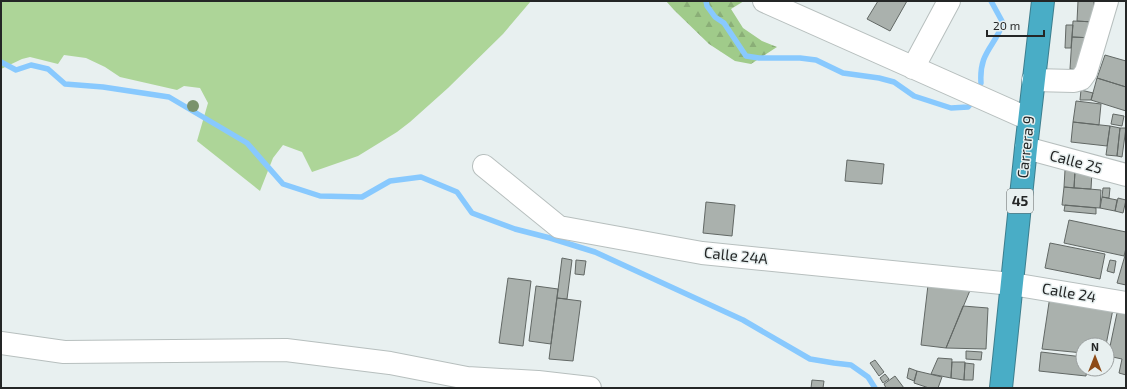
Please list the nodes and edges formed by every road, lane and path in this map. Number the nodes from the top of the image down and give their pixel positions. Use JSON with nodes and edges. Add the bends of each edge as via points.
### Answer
{"nodes":[{"id":1,"x":764,"y":1,"type":"edge"},
{"id":2,"x":949,"y":1,"type":"edge"},
{"id":3,"x":1043,"y":1,"type":"edge"},
{"id":4,"x":1107,"y":1,"type":"edge"},
{"id":5,"x":912,"y":68,"type":"junction"},
{"id":6,"x":1033,"y":80,"type":"junction"},
{"id":7,"x":1029,"y":119,"type":"junction"},
{"id":8,"x":1026,"y":148,"type":"junction"},
{"id":9,"x":484,"y":166,"type":"dead end"},
{"id":10,"x":1126,"y":175,"type":"edge"},
{"id":11,"x":1012,"y":284,"type":"junction"},
{"id":12,"x":1126,"y":303,"type":"edge"},
{"id":13,"x":1,"y":343,"type":"edge"},
{"id":14,"x":590,"y":388,"type":"edge"},
{"id":15,"x":1002,"y":388,"type":"edge"}],
"edges":[{"from":1,"to":5,"type":"street"},
{"from":2,"to":5,"type":"street"},
{"from":3,"to":6,"type":"highway","name":"Carrera 9","number":"45"},
{"from":4,"to":6,"type":"street","via":[[1086,72],[1081,79]]},
{"from":5,"to":7,"type":"street"},
{"from":6,"to":7,"type":"highway","name":"Carrera 9","number":"45"},
{"from":7,"to":8,"type":"highway","name":"Carrera 9","number":"45"},
{"from":8,"to":10,"type":"street","name":"Calle 25"},
{"from":8,"to":11,"type":"highway","name":"Carrera 9","number":"45"},
{"from":9,"to":11,"type":"street","name":"Calle 24A","via":[[559,228],[702,253]]},
{"from":11,"to":12,"type":"street","name":"Calle 24"},
{"from":11,"to":15,"type":"highway","name":"Carrera 9","number":"45"},
{"from":13,"to":14,"type":"street","via":[[64,352],[286,350],[390,363],[467,378]]}]}
